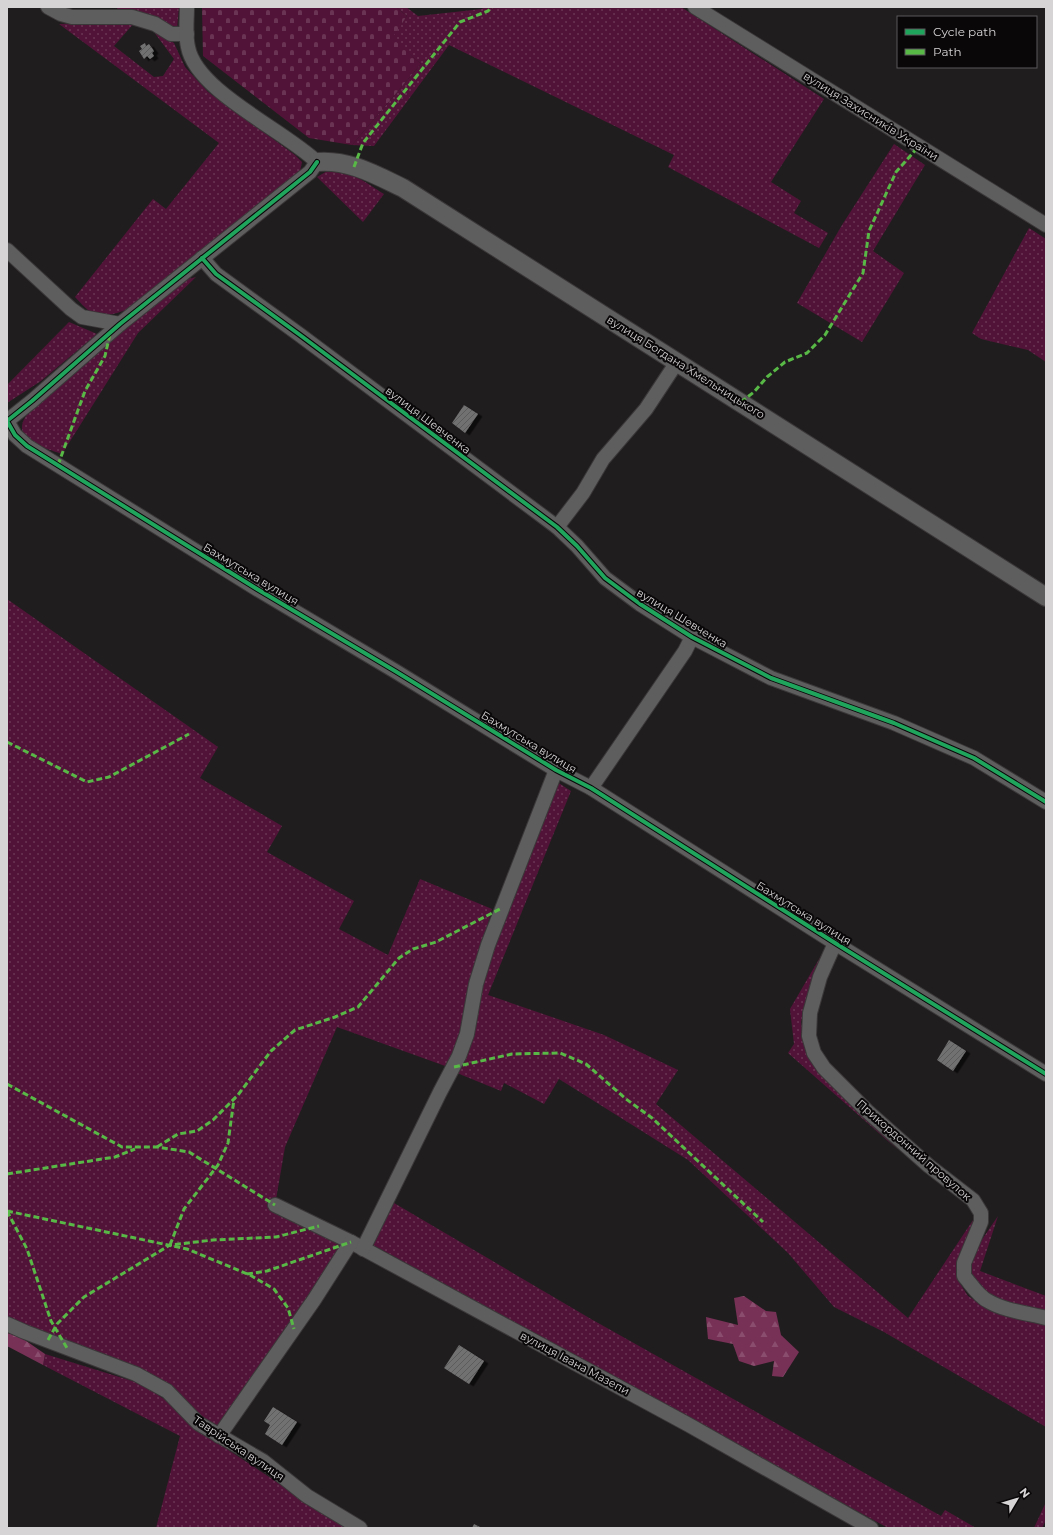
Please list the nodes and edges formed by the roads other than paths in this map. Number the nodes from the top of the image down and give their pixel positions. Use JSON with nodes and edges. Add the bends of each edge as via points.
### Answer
{"nodes":[{"id":1,"x":48,"y":7,"type":"edge"},
{"id":2,"x":187,"y":7,"type":"edge"},
{"id":3,"x":695,"y":7,"type":"edge"},
{"id":4,"x":187,"y":34,"type":"junction"},
{"id":5,"x":317,"y":162,"type":"junction"},
{"id":6,"x":1046,"y":225,"type":"edge"},
{"id":7,"x":7,"y":250,"type":"edge"},
{"id":8,"x":202,"y":258,"type":"junction"},
{"id":9,"x":120,"y":324,"type":"junction"},
{"id":10,"x":677,"y":362,"type":"junction"},
{"id":11,"x":7,"y":421,"type":"edge"},
{"id":12,"x":557,"y":527,"type":"junction"},
{"id":13,"x":1046,"y":596,"type":"edge"},
{"id":14,"x":692,"y":637,"type":"junction"},
{"id":15,"x":556,"y":770,"type":"junction"},
{"id":16,"x":591,"y":788,"type":"junction"},
{"id":17,"x":1046,"y":802,"type":"edge"},
{"id":18,"x":835,"y":943,"type":"junction"},
{"id":19,"x":1046,"y":1074,"type":"edge"},
{"id":20,"x":275,"y":1205,"type":"dead end"},
{"id":21,"x":351,"y":1242,"type":"junction"},
{"id":22,"x":363,"y":1249,"type":"junction"},
{"id":23,"x":1046,"y":1318,"type":"edge"},
{"id":24,"x":7,"y":1324,"type":"edge"},
{"id":25,"x":219,"y":1436,"type":"junction"},
{"id":26,"x":360,"y":1528,"type":"edge"},
{"id":27,"x":871,"y":1528,"type":"edge"}],
"edges":[{"from":1,"to":4,"type":"street","via":[[72,17],[132,17],[155,24],[171,34]]},
{"from":2,"to":4,"type":"street"},
{"from":3,"to":6,"type":"street","name":"вулиця Захисників України"},
{"from":4,"to":5,"type":"street","via":[[192,59],[206,79]]},
{"from":5,"to":8,"type":"street","via":[[310,172]]},
{"from":5,"to":10,"type":"street","name":"вулиця Богдана Хмельницького","via":[[328,161],[354,166],[403,188]]},
{"from":7,"to":9,"type":"street","via":[[82,317]]},
{"from":8,"to":9,"type":"street"},
{"from":8,"to":12,"type":"street","name":"вулиця Шевченка","via":[[216,274]]},
{"from":9,"to":11,"type":"street"},
{"from":10,"to":12,"type":"street","via":[[646,409],[603,459],[584,493]]},
{"from":10,"to":13,"type":"street","name":"вулиця Богдана Хмельницького"},
{"from":11,"to":15,"type":"street","name":"Бахмутська вулиця","via":[[15,435],[27,446]]},
{"from":12,"to":14,"type":"street","name":"вулиця Шевченка","via":[[605,578]]},
{"from":14,"to":16,"type":"street"},
{"from":14,"to":17,"type":"street","name":"вулиця Шевченка","via":[[771,678],[894,723],[974,758]]},
{"from":15,"to":16,"type":"street","name":"Бахмутська вулиця"},
{"from":15,"to":22,"type":"street","via":[[488,945],[476,984],[467,1034],[459,1056]]},
{"from":16,"to":18,"type":"street","name":"Бахмутська вулиця"},
{"from":18,"to":19,"type":"street","name":"Бахмутська вулиця"},
{"from":18,"to":23,"type":"street","name":"Прикордонний провулок","via":[[820,977],[810,1013],[810,1036],[814,1053],[824,1068],[866,1111],[973,1200],[981,1212],[981,1222],[964,1263],[964,1276],[976,1291],[987,1301],[1002,1307]]},
{"from":20,"to":21,"type":"street","name":"вулиця Івана Мазепи"},
{"from":21,"to":22,"type":"street","name":"вулиця Івана Мазепи"},
{"from":21,"to":25,"type":"street","via":[[314,1300]]},
{"from":22,"to":27,"type":"street","name":"вулиця Івана Мазепи","via":[[689,1425]]},
{"from":24,"to":25,"type":"street","name":"Таврійська вулиця","via":[[136,1374],[167,1392],[198,1423]]},
{"from":25,"to":26,"type":"street","name":"Таврійська вулиця","via":[[263,1461],[307,1496]]}]}
